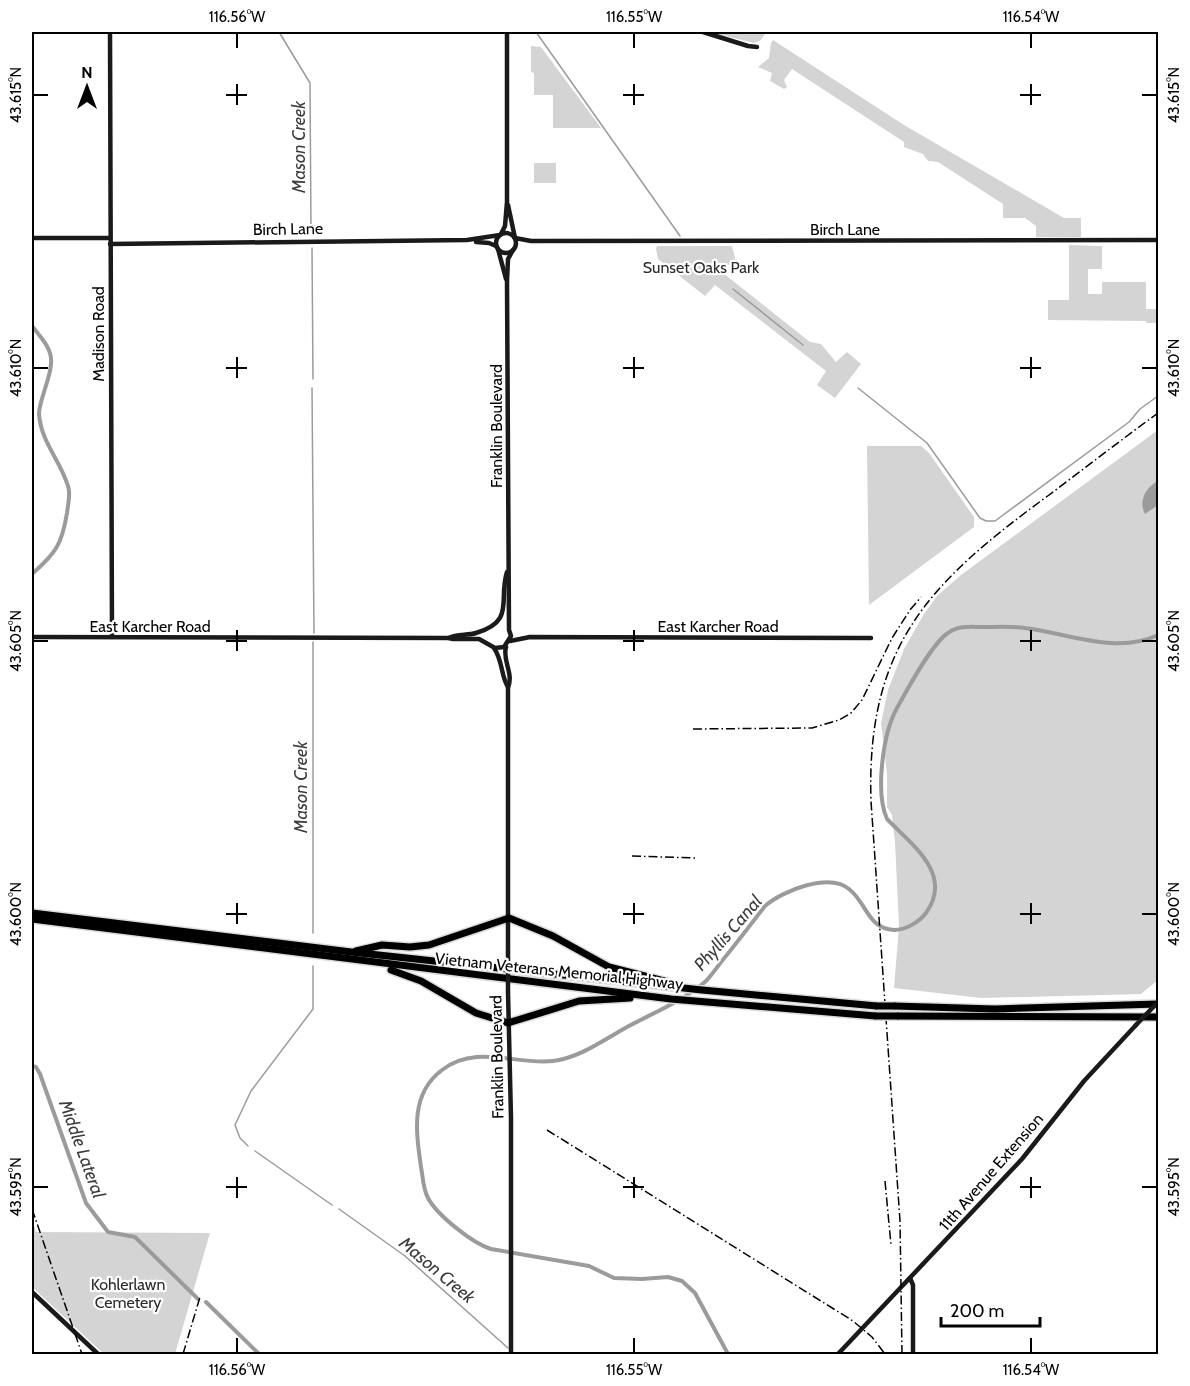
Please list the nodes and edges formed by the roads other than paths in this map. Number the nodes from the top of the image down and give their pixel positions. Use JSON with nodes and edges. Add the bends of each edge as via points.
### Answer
{"nodes":[{"id":1,"x":110,"y":32,"type":"edge"},
{"id":2,"x":507,"y":32,"type":"edge"},
{"id":3,"x":703,"y":32,"type":"edge"},
{"id":4,"x":748,"y":46,"type":"junction"},
{"id":5,"x":756,"y":47,"type":"dead end"},
{"id":6,"x":753,"y":53,"type":"dead end"},
{"id":7,"x":507,"y":202,"type":"junction"},
{"id":8,"x":500,"y":235,"type":"junction"},
{"id":9,"x":32,"y":238,"type":"edge"},
{"id":10,"x":515,"y":238,"type":"junction"},
{"id":11,"x":467,"y":240,"type":"junction"},
{"id":12,"x":1158,"y":240,"type":"edge"},
{"id":13,"x":110,"y":241,"type":"junction"},
{"id":14,"x":531,"y":241,"type":"junction"},
{"id":15,"x":497,"y":247,"type":"junction"},
{"id":16,"x":513,"y":249,"type":"junction"},
{"id":17,"x":507,"y":281,"type":"junction"},
{"id":18,"x":508,"y":570,"type":"junction"},
{"id":19,"x":492,"y":626,"type":"junction"},
{"id":20,"x":510,"y":632,"type":"junction"},
{"id":21,"x":32,"y":637,"type":"edge"},
{"id":22,"x":112,"y":637,"type":"junction"},
{"id":23,"x":530,"y":637,"type":"junction"},
{"id":24,"x":449,"y":638,"type":"junction"},
{"id":25,"x":871,"y":638,"type":"dead end"},
{"id":26,"x":487,"y":642,"type":"junction"},
{"id":27,"x":508,"y":643,"type":"junction"},
{"id":28,"x":493,"y":648,"type":"junction"},
{"id":29,"x":508,"y":687,"type":"junction"},
{"id":30,"x":32,"y":913,"type":"edge"},
{"id":31,"x":509,"y":918,"type":"junction"},
{"id":32,"x":32,"y":921,"type":"edge"},
{"id":33,"x":351,"y":952,"type":"junction"},
{"id":34,"x":302,"y":954,"type":"junction"},
{"id":35,"x":688,"y":986,"type":"junction"},
{"id":36,"x":672,"y":999,"type":"junction"},
{"id":37,"x":1158,"y":1003,"type":"edge"},
{"id":38,"x":1158,"y":1017,"type":"edge"},
{"id":39,"x":508,"y":1023,"type":"junction"},
{"id":40,"x":910,"y":1278,"type":"junction"},
{"id":41,"x":32,"y":1292,"type":"edge"},
{"id":42,"x":98,"y":1354,"type":"edge"},
{"id":43,"x":511,"y":1354,"type":"edge"},
{"id":44,"x":838,"y":1354,"type":"edge"},
{"id":45,"x":913,"y":1354,"type":"edge"}],
"edges":[{"from":1,"to":13,"type":"street","name":"Madison Road"},
{"from":2,"to":7,"type":"street"},
{"from":3,"to":4,"type":"street"},
{"from":4,"to":5,"type":"street"},
{"from":4,"to":6,"type":"street"},
{"from":7,"to":8,"type":"street","via":[[505,226]]},
{"from":7,"to":10,"type":"street"},
{"from":8,"to":10,"type":"street"},
{"from":8,"to":11,"type":"street","name":"Birch Lane"},
{"from":8,"to":15,"type":"street"},
{"from":9,"to":13,"type":"street","name":"Birch Lane"},
{"from":10,"to":14,"type":"street","name":"Birch Lane"},
{"from":10,"to":16,"type":"street"},
{"from":11,"to":13,"type":"street","name":"Birch Lane"},
{"from":11,"to":15,"type":"street","name":"Birch Lane"},
{"from":12,"to":14,"type":"street","name":"Birch Lane"},
{"from":13,"to":22,"type":"street","name":"Madison Road"},
{"from":14,"to":16,"type":"street","name":"Birch Lane"},
{"from":15,"to":16,"type":"street","via":[[505,252]]},
{"from":15,"to":17,"type":"street","name":"Franklin Boulevard"},
{"from":16,"to":17,"type":"street","name":"Franklin Boulevard","via":[[508,259]]},
{"from":17,"to":18,"type":"street","name":"Franklin Boulevard"},
{"from":18,"to":19,"type":"street","name":"Franklin Boulevard","via":[[504,612]]},
{"from":18,"to":20,"type":"street","name":"Franklin Boulevard"},
{"from":19,"to":20,"type":"street","via":[[502,625]]},
{"from":19,"to":24,"type":"street"},
{"from":19,"to":26,"type":"street"},
{"from":20,"to":23,"type":"street"},
{"from":20,"to":27,"type":"street"},
{"from":21,"to":22,"type":"street","name":"East Karcher Road"},
{"from":22,"to":24,"type":"street","name":"East Karcher Road"},
{"from":23,"to":25,"type":"street","name":"East Karcher Road"},
{"from":23,"to":27,"type":"street"},
{"from":24,"to":26,"type":"street"},
{"from":26,"to":28,"type":"street"},
{"from":27,"to":28,"type":"street"},
{"from":27,"to":29,"type":"street","name":"Franklin Boulevard","via":[[504,652],[511,682]]},
{"from":28,"to":29,"type":"street","name":"Franklin Boulevard","via":[[501,659]]},
{"from":29,"to":31,"type":"street","name":"Franklin Boulevard"},
{"from":30,"to":33,"type":"highway","name":"Vietnam Veterans Memorial Highway"},
{"from":31,"to":33,"type":"highway","via":[[429,945],[382,945]]},
{"from":31,"to":35,"type":"highway","via":[[553,936],[609,967]]},
{"from":31,"to":39,"type":"street","name":"Franklin Boulevard","bridge":true},
{"from":32,"to":34,"type":"highway","name":"Vietnam Veterans Memorial Highway"},
{"from":33,"to":35,"type":"highway","name":"Vietnam Veterans Memorial Highway"},
{"from":34,"to":36,"type":"highway","name":"Vietnam Veterans Memorial Highway"},
{"from":34,"to":39,"type":"highway","via":[[396,970],[476,1013]]},
{"from":35,"to":37,"type":"highway","bridge":true,"via":[[877,1006],[995,1008]]},
{"from":36,"to":38,"type":"highway","name":"Vietnam Veterans Memorial Highway","bridge":true,"via":[[876,1016]]},
{"from":36,"to":39,"type":"highway","via":[[579,1001]]},
{"from":37,"to":40,"type":"street","name":"11th Avenue Extension","bridge":true,"via":[[1084,1081],[1022,1159]]},
{"from":39,"to":43,"type":"street","name":"Franklin Boulevard"},
{"from":40,"to":44,"type":"street","name":"11th Avenue Extension"},
{"from":40,"to":45,"type":"street"},
{"from":41,"to":42,"type":"street"}]}
